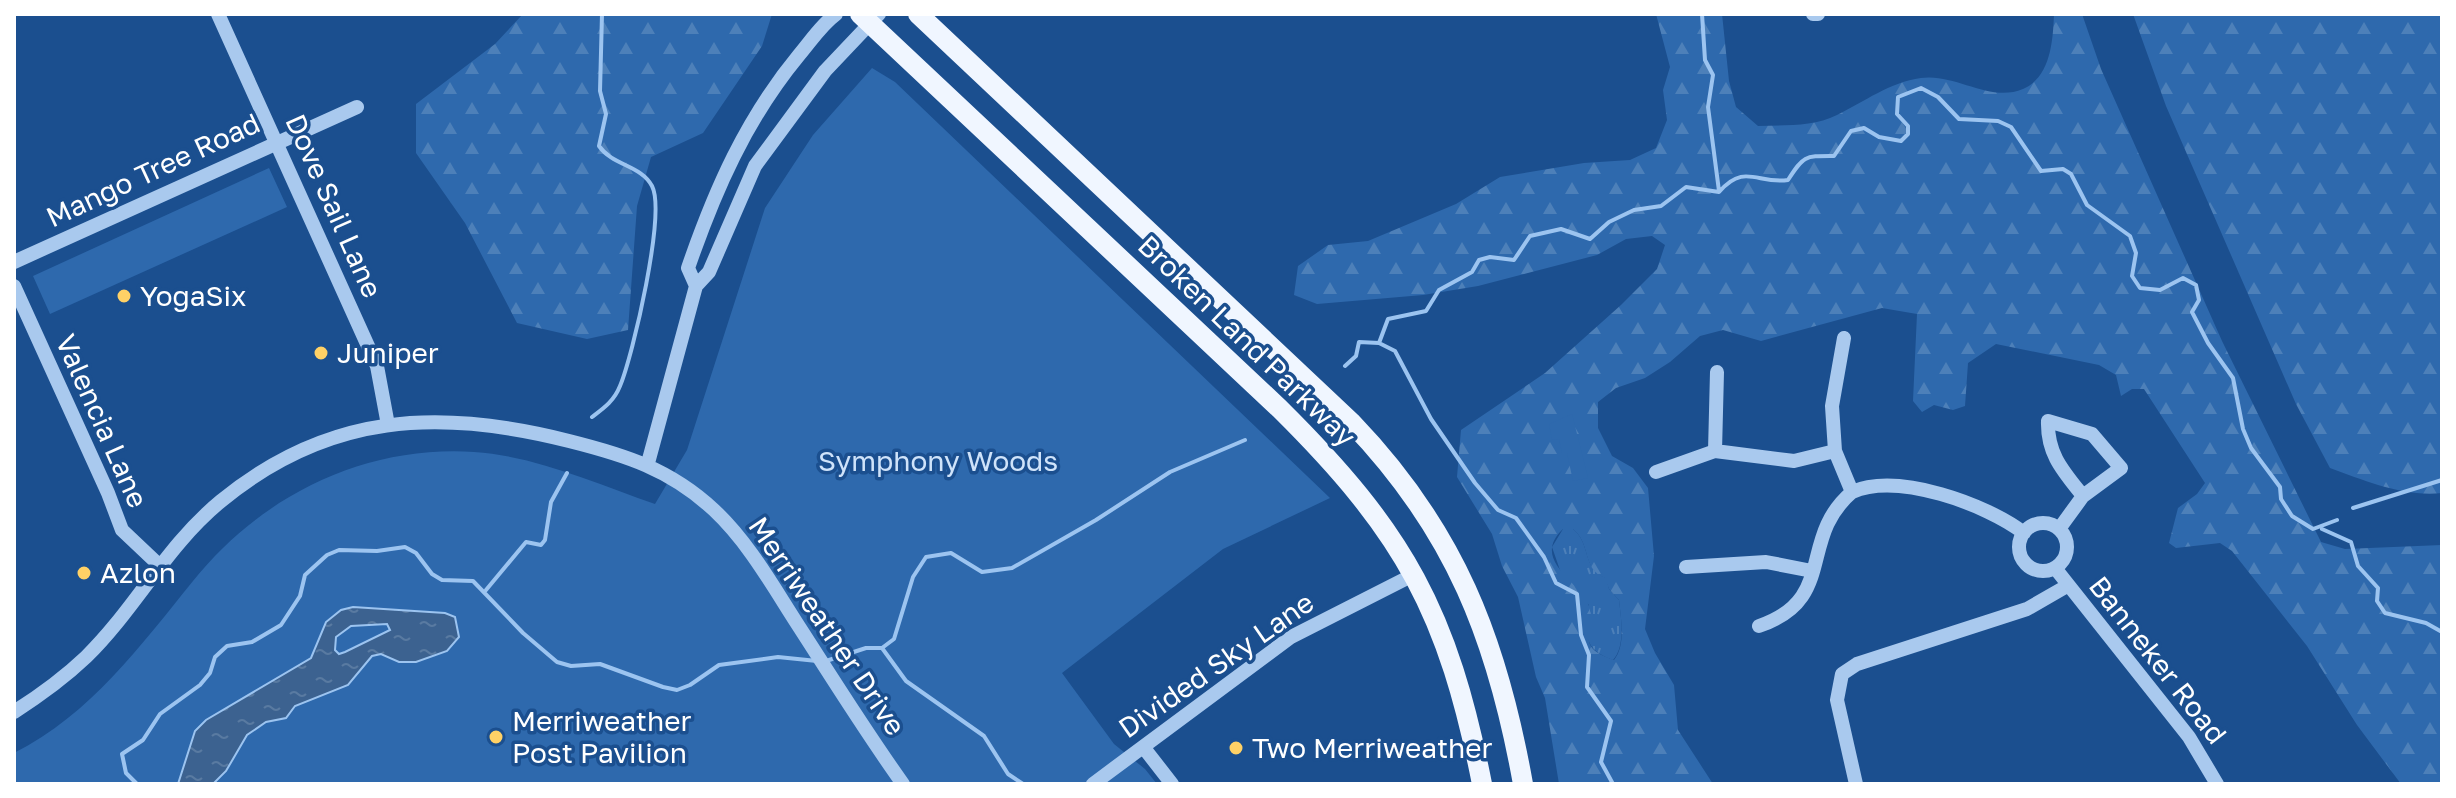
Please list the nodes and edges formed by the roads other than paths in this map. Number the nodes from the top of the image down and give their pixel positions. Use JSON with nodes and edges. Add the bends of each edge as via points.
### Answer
{"nodes":[{"id":1,"x":218,"y":14,"type":"edge"},
{"id":2,"x":836,"y":14,"type":"edge"},
{"id":3,"x":918,"y":14,"type":"edge"},
{"id":4,"x":870,"y":17,"type":"edge"},
{"id":5,"x":357,"y":107,"type":"dead end"},
{"id":6,"x":277,"y":142,"type":"junction"},
{"id":7,"x":14,"y":262,"type":"edge"},
{"id":8,"x":14,"y":286,"type":"edge"},
{"id":9,"x":696,"y":286,"type":"junction"},
{"id":10,"x":1844,"y":338,"type":"dead end"},
{"id":11,"x":1717,"y":372,"type":"dead end"},
{"id":12,"x":388,"y":425,"type":"junction"},
{"id":13,"x":1715,"y":451,"type":"junction"},
{"id":14,"x":1835,"y":451,"type":"junction"},
{"id":15,"x":648,"y":463,"type":"junction"},
{"id":16,"x":1656,"y":472,"type":"dead end"},
{"id":17,"x":1852,"y":492,"type":"junction"},
{"id":18,"x":2083,"y":496,"type":"junction"},
{"id":19,"x":2059,"y":529,"type":"junction"},
{"id":20,"x":2024,"y":533,"type":"junction"},
{"id":21,"x":159,"y":565,"type":"junction"},
{"id":22,"x":1686,"y":567,"type":"dead end"},
{"id":23,"x":2055,"y":568,"type":"junction"},
{"id":24,"x":1812,"y":571,"type":"junction"},
{"id":25,"x":1415,"y":574,"type":"junction"},
{"id":26,"x":2067,"y":586,"type":"junction"},
{"id":27,"x":1759,"y":626,"type":"dead end"},
{"id":28,"x":14,"y":712,"type":"edge"},
{"id":29,"x":1144,"y":748,"type":"junction"},
{"id":30,"x":2213,"y":783,"type":"edge"},
{"id":31,"x":903,"y":784,"type":"edge"},
{"id":32,"x":1093,"y":784,"type":"edge"},
{"id":33,"x":1172,"y":784,"type":"edge"},
{"id":34,"x":1482,"y":784,"type":"edge"},
{"id":35,"x":1523,"y":784,"type":"edge"},
{"id":36,"x":1856,"y":784,"type":"edge"}],
"edges":[{"from":1,"to":6,"type":"street","name":"Dove Sail Lane"},
{"from":2,"to":9,"type":"street","via":[[759,108],[728,164],[688,268]]},
{"from":3,"to":35,"type":"main road","name":"Broken Land Parkway","via":[[1351,422],[1402,480],[1450,554],[1491,645]]},
{"from":4,"to":9,"type":"street","via":[[755,166],[709,272]]},
{"from":4,"to":25,"type":"main road","name":"Broken Land Parkway","via":[[1323,451],[1371,506]]},
{"from":5,"to":6,"type":"street","name":"Mango Tree Road"},
{"from":6,"to":7,"type":"street","name":"Mango Tree Road"},
{"from":6,"to":12,"type":"street","name":"Dove Sail Lane","via":[[377,366]]},
{"from":8,"to":21,"type":"street","name":"Valencia Lane","via":[[117,522]]},
{"from":9,"to":15,"type":"street"},
{"from":10,"to":14,"type":"street","via":[[1832,406]]},
{"from":11,"to":13,"type":"street"},
{"from":12,"to":15,"type":"street","name":"Merriweather Drive","via":[[437,420],[496,424]]},
{"from":12,"to":21,"type":"street","name":"Merriweather Drive","via":[[324,441],[269,466],[184,534]]},
{"from":13,"to":14,"type":"street","via":[[1794,461]]},
{"from":13,"to":16,"type":"street"},
{"from":14,"to":17,"type":"street"},
{"from":15,"to":31,"type":"street","name":"Merriweather Drive","via":[[713,509],[735,533]]},
{"from":17,"to":20,"type":"street","via":[[1881,484],[1912,488],[1979,508]]},
{"from":17,"to":24,"type":"street","via":[[1828,520]]},
{"from":18,"to":18,"type":"street","via":[[2121,468],[2092,434],[2048,421],[2052,456]]},
{"from":18,"to":19,"type":"street"},
{"from":19,"to":20,"type":"street","via":[[2041,523]]},
{"from":19,"to":23,"type":"street","via":[[2068,547]]},
{"from":20,"to":23,"type":"street","via":[[2019,548],[2024,561],[2039,571]]},
{"from":21,"to":28,"type":"street","name":"Merriweather Drive","via":[[87,656]]},
{"from":22,"to":24,"type":"street","via":[[1766,562]]},
{"from":23,"to":26,"type":"street","name":"Banneker Road"},
{"from":24,"to":27,"type":"street","via":[[1800,604]]},
{"from":25,"to":29,"type":"street","name":"Divided Sky Lane","via":[[1291,637]]},
{"from":25,"to":34,"type":"main road","name":"Broken Land Parkway","via":[[1465,699]]},
{"from":26,"to":30,"type":"street","name":"Banneker Road","via":[[2189,737]]},
{"from":26,"to":36,"type":"street","via":[[2027,609],[1857,664],[1842,674],[1837,700]]},
{"from":29,"to":32,"type":"street","name":"Divided Sky Lane"},
{"from":29,"to":33,"type":"street"}]}
